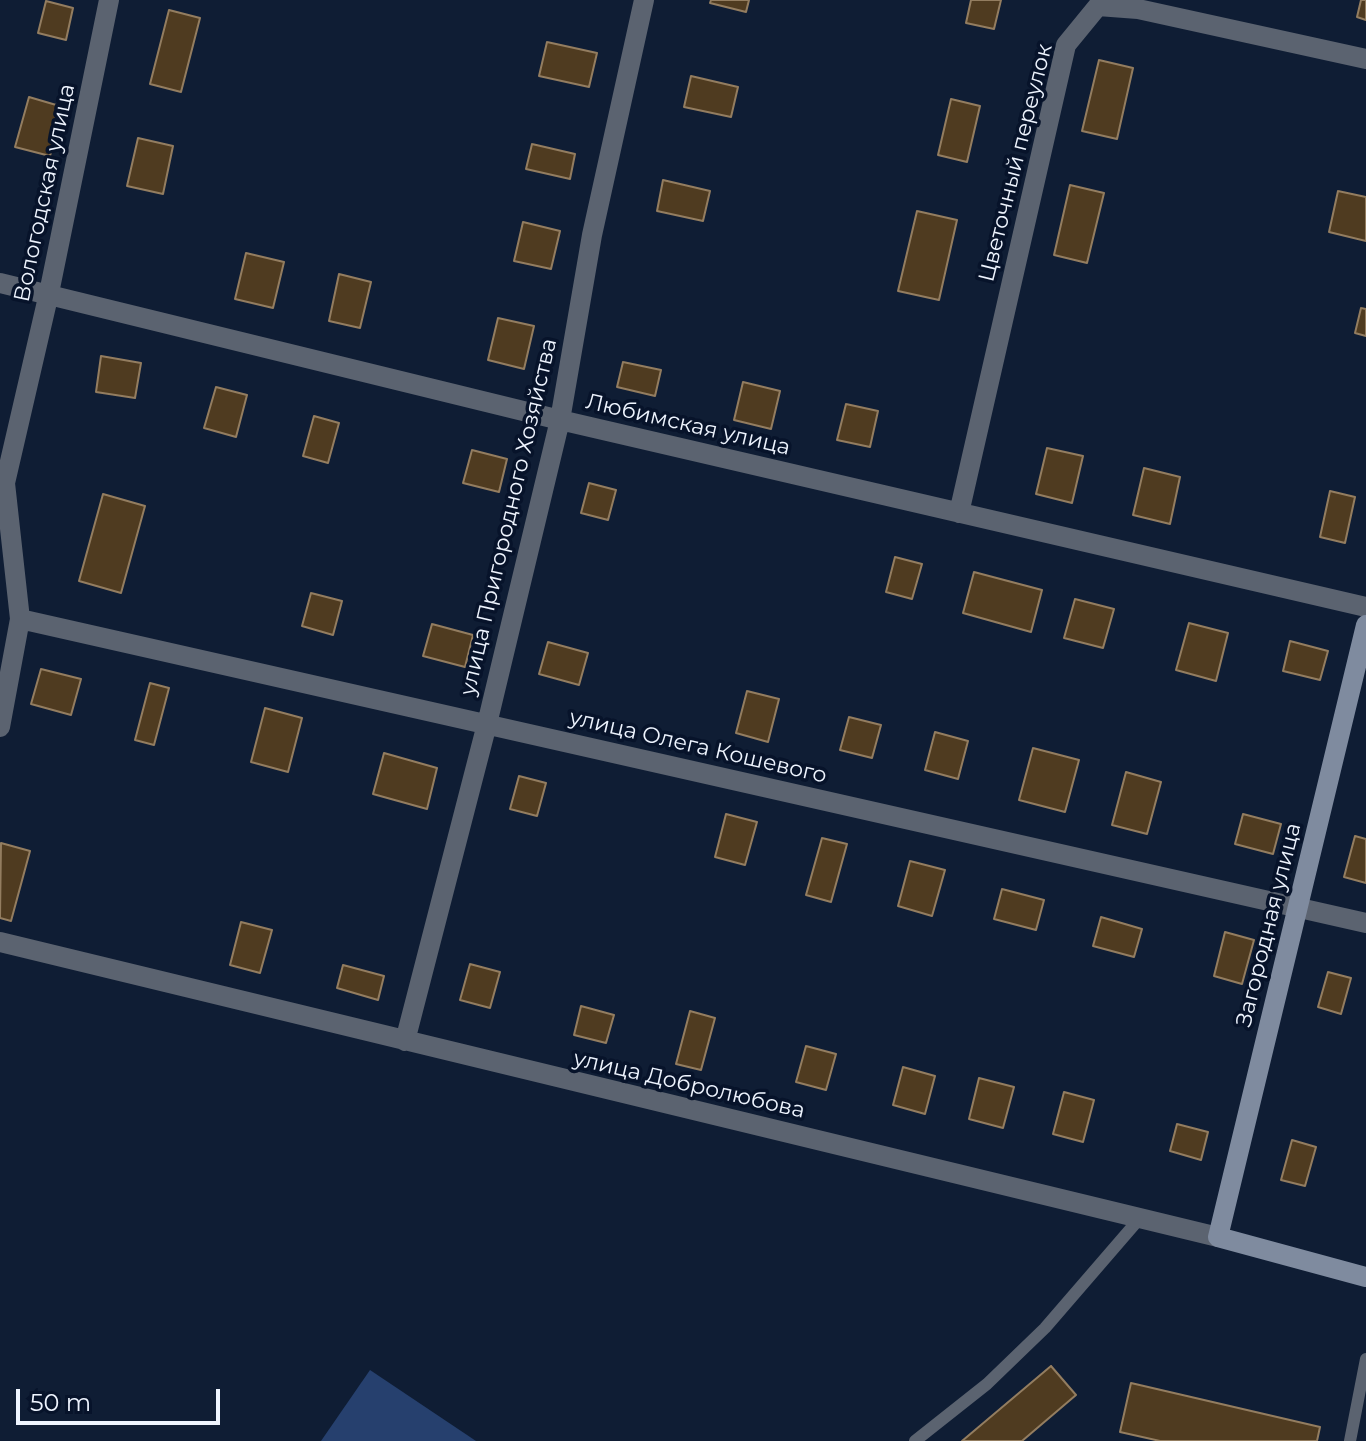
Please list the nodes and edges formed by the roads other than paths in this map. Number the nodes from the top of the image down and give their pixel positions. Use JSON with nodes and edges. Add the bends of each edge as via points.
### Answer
{"nodes":[{"id":1,"x":109,"y":0,"type":"edge"},
{"id":2,"x":644,"y":0,"type":"edge"},
{"id":3,"x":1366,"y":59,"type":"edge"},
{"id":4,"x":0,"y":283,"type":"edge"},
{"id":5,"x":49,"y":293,"type":"junction"},
{"id":6,"x":560,"y":420,"type":"junction"},
{"id":7,"x":959,"y":513,"type":"junction"},
{"id":8,"x":1366,"y":607,"type":"edge"},
{"id":9,"x":20,"y":619,"type":"junction"},
{"id":10,"x":1366,"y":625,"type":"edge"},
{"id":11,"x":487,"y":724,"type":"junction"},
{"id":12,"x":0,"y":727,"type":"edge"},
{"id":13,"x":1297,"y":908,"type":"junction"},
{"id":14,"x":1366,"y":923,"type":"edge"},
{"id":15,"x":0,"y":942,"type":"edge"},
{"id":16,"x":405,"y":1041,"type":"junction"},
{"id":17,"x":1140,"y":1218,"type":"junction"},
{"id":18,"x":1218,"y":1237,"type":"junction"},
{"id":19,"x":1366,"y":1277,"type":"edge"},
{"id":20,"x":1366,"y":1359,"type":"edge"},
{"id":21,"x":915,"y":1441,"type":"edge"},
{"id":22,"x":1350,"y":1441,"type":"edge"}],
"edges":[{"from":1,"to":5,"type":"street","name":"Вологодская улица"},
{"from":2,"to":6,"type":"street","name":"улица Пригородного Хозяйства","via":[[592,235]]},
{"from":3,"to":7,"type":"street","name":"Цветочный переулок","via":[[1138,9],[1098,6],[1066,45]]},
{"from":4,"to":5,"type":"street","name":"Любимская улица"},
{"from":5,"to":6,"type":"street","name":"Любимская улица"},
{"from":5,"to":9,"type":"street","name":"Вологодская улица","via":[[5,483]]},
{"from":6,"to":7,"type":"street","name":"Любимская улица"},
{"from":6,"to":11,"type":"street","name":"улица Пригородного Хозяйства"},
{"from":7,"to":8,"type":"street","name":"Любимская улица"},
{"from":9,"to":11,"type":"street","name":"улица Олега Кошевого"},
{"from":9,"to":12,"type":"street","name":"Вологодская улица"},
{"from":10,"to":13,"type":"street","name":"Загородная улица"},
{"from":11,"to":13,"type":"street","name":"улица Олега Кошевого"},
{"from":11,"to":16,"type":"street","name":"улица Пригородного Хозяйства"},
{"from":13,"to":14,"type":"street","name":"улица Олега Кошевого"},
{"from":13,"to":18,"type":"street","name":"Загородная улица"},
{"from":15,"to":16,"type":"street","name":"улица Добролюбова"},
{"from":16,"to":17,"type":"street","name":"улица Добролюбова"},
{"from":17,"to":18,"type":"street","name":"улица Добролюбова"},
{"from":17,"to":21,"type":"lane","via":[[1045,1328]]},
{"from":18,"to":19,"type":"street","name":"улица Добролюбова"},
{"from":20,"to":22,"type":"lane"}]}
